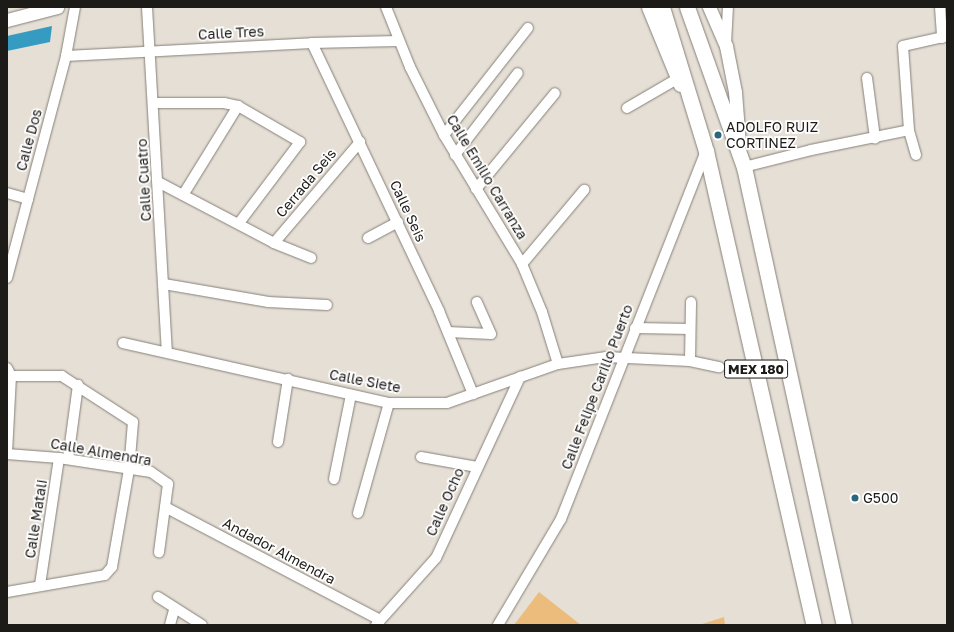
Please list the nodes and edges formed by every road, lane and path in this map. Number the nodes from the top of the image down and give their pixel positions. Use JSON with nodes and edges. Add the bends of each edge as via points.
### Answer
{"nodes":[{"id":1,"x":57,"y":7,"type":"edge"},
{"id":2,"x":75,"y":7,"type":"edge"},
{"id":3,"x":148,"y":7,"type":"edge"},
{"id":4,"x":386,"y":7,"type":"edge"},
{"id":5,"x":648,"y":7,"type":"edge"},
{"id":6,"x":662,"y":7,"type":"edge"},
{"id":7,"x":687,"y":7,"type":"edge"},
{"id":8,"x":709,"y":7,"type":"edge"},
{"id":9,"x":728,"y":7,"type":"edge"},
{"id":10,"x":940,"y":7,"type":"edge"},
{"id":11,"x":7,"y":20,"type":"edge"},
{"id":12,"x":528,"y":28,"type":"dead end"},
{"id":13,"x":945,"y":37,"type":"edge"},
{"id":14,"x":398,"y":41,"type":"junction"},
{"id":15,"x":312,"y":43,"type":"junction"},
{"id":16,"x":726,"y":46,"type":"junction"},
{"id":17,"x":150,"y":51,"type":"junction"},
{"id":18,"x":66,"y":56,"type":"junction"},
{"id":19,"x":518,"y":73,"type":"dead end"},
{"id":20,"x":867,"y":78,"type":"dead end"},
{"id":21,"x":677,"y":79,"type":"junction"},
{"id":22,"x":555,"y":94,"type":"dead end"},
{"id":23,"x":154,"y":103,"type":"junction"},
{"id":24,"x":238,"y":106,"type":"junction"},
{"id":25,"x":627,"y":108,"type":"dead end"},
{"id":26,"x":694,"y":113,"type":"junction"},
{"id":27,"x":909,"y":130,"type":"junction"},
{"id":28,"x":444,"y":135,"type":"junction"},
{"id":29,"x":874,"y":138,"type":"junction"},
{"id":30,"x":360,"y":142,"type":"junction"},
{"id":31,"x":706,"y":151,"type":"junction"},
{"id":32,"x":455,"y":154,"type":"junction"},
{"id":33,"x":916,"y":155,"type":"dead end"},
{"id":34,"x":742,"y":161,"type":"junction"},
{"id":35,"x":158,"y":182,"type":"junction"},
{"id":36,"x":476,"y":189,"type":"junction"},
{"id":37,"x":584,"y":190,"type":"dead end"},
{"id":38,"x":7,"y":193,"type":"edge"},
{"id":39,"x":183,"y":195,"type":"junction"},
{"id":40,"x":28,"y":199,"type":"junction"},
{"id":41,"x":398,"y":222,"type":"junction"},
{"id":42,"x":239,"y":223,"type":"junction"},
{"id":43,"x":368,"y":238,"type":"dead end"},
{"id":44,"x":274,"y":243,"type":"junction"},
{"id":45,"x":311,"y":258,"type":"dead end"},
{"id":46,"x":522,"y":264,"type":"junction"},
{"id":47,"x":7,"y":278,"type":"edge"},
{"id":48,"x":164,"y":284,"type":"junction"},
{"id":49,"x":477,"y":302,"type":"dead end"},
{"id":50,"x":692,"y":302,"type":"dead end"},
{"id":51,"x":327,"y":305,"type":"dead end"},
{"id":52,"x":635,"y":328,"type":"junction"},
{"id":53,"x":690,"y":329,"type":"junction"},
{"id":54,"x":448,"y":332,"type":"junction"},
{"id":55,"x":123,"y":343,"type":"dead end"},
{"id":56,"x":167,"y":351,"type":"junction"},
{"id":57,"x":624,"y":358,"type":"junction"},
{"id":58,"x":690,"y":360,"type":"junction"},
{"id":59,"x":558,"y":364,"type":"junction"},
{"id":60,"x":719,"y":367,"type":"dead end"},
{"id":61,"x":9,"y":372,"type":"edge"},
{"id":62,"x":520,"y":377,"type":"junction"},
{"id":63,"x":288,"y":379,"type":"junction"},
{"id":64,"x":78,"y":385,"type":"junction"},
{"id":65,"x":473,"y":394,"type":"junction"},
{"id":66,"x":351,"y":395,"type":"junction"},
{"id":67,"x":389,"y":403,"type":"junction"},
{"id":68,"x":278,"y":442,"type":"dead end"},
{"id":69,"x":7,"y":453,"type":"edge"},
{"id":70,"x":421,"y":457,"type":"dead end"},
{"id":71,"x":64,"y":458,"type":"junction"},
{"id":72,"x":477,"y":467,"type":"junction"},
{"id":73,"x":129,"y":470,"type":"junction"},
{"id":74,"x":334,"y":479,"type":"dead end"},
{"id":75,"x":165,"y":507,"type":"junction"},
{"id":76,"x":358,"y":513,"type":"dead end"},
{"id":77,"x":159,"y":552,"type":"dead end"},
{"id":78,"x":40,"y":585,"type":"junction"},
{"id":79,"x":7,"y":592,"type":"edge"},
{"id":80,"x":158,"y":598,"type":"dead end"},
{"id":81,"x":174,"y":610,"type":"junction"},
{"id":82,"x":378,"y":622,"type":"edge"},
{"id":83,"x":170,"y":625,"type":"edge"},
{"id":84,"x":202,"y":625,"type":"edge"},
{"id":85,"x":498,"y":625,"type":"edge"},
{"id":86,"x":814,"y":625,"type":"edge"},
{"id":87,"x":844,"y":625,"type":"edge"}],
"edges":[{"from":1,"to":11,"type":"main road"},
{"from":2,"to":18,"type":"street","name":"Calle Dos"},
{"from":3,"to":17,"type":"street","name":"Calle Cuatro"},
{"from":4,"to":14,"type":"street","name":"Calle Emilio Carranza"},
{"from":5,"to":21,"type":"main road"},
{"from":6,"to":26,"type":"highway"},
{"from":7,"to":34,"type":"highway"},
{"from":8,"to":16,"type":"main road"},
{"from":9,"to":16,"type":"street"},
{"from":10,"to":13,"type":"street"},
{"from":12,"to":28,"type":"street"},
{"from":13,"to":27,"type":"street","via":[[903,46]]},
{"from":14,"to":15,"type":"street","name":"Calle Tres"},
{"from":14,"to":28,"type":"street","name":"Calle Emilio Carranza"},
{"from":15,"to":17,"type":"street","name":"Calle Tres"},
{"from":15,"to":30,"type":"street","name":"Calle Seis"},
{"from":16,"to":34,"type":"main road","via":[[735,92]]},
{"from":17,"to":18,"type":"street","name":"Calle Tres"},
{"from":17,"to":23,"type":"street","name":"Calle Cuatro"},
{"from":18,"to":40,"type":"street","name":"Calle Dos"},
{"from":19,"to":32,"type":"street"},
{"from":20,"to":29,"type":"street"},
{"from":21,"to":25,"type":"street"},
{"from":21,"to":26,"type":"main road"},
{"from":22,"to":36,"type":"street"},
{"from":23,"to":24,"type":"street","via":[[224,102]]},
{"from":23,"to":35,"type":"street","name":"Calle Cuatro"},
{"from":24,"to":39,"type":"street"},
{"from":24,"to":42,"type":"street","via":[[300,142]]},
{"from":26,"to":31,"type":"highway","number":"MEX 180"},
{"from":27,"to":29,"type":"street"},
{"from":27,"to":33,"type":"street"},
{"from":28,"to":32,"type":"street","name":"Calle Emilio Carranza"},
{"from":29,"to":34,"type":"street"},
{"from":30,"to":41,"type":"street","name":"Calle Seis"},
{"from":30,"to":44,"type":"street","name":"Cerrada Seis"},
{"from":31,"to":52,"type":"street","name":"Calle Felipe Carillo Puerto"},
{"from":31,"to":86,"type":"highway","number":"MEX 180"},
{"from":32,"to":36,"type":"street","name":"Calle Emilio Carranza"},
{"from":34,"to":87,"type":"highway","number":"MEX 180"},
{"from":35,"to":39,"type":"street"},
{"from":35,"to":48,"type":"street","name":"Calle Cuatro"},
{"from":36,"to":46,"type":"street","name":"Calle Emilio Carranza"},
{"from":37,"to":46,"type":"street"},
{"from":38,"to":40,"type":"street"},
{"from":39,"to":42,"type":"street"},
{"from":40,"to":47,"type":"street","name":"Calle Dos"},
{"from":41,"to":43,"type":"street"},
{"from":41,"to":54,"type":"street","name":"Calle Seis"},
{"from":42,"to":44,"type":"street"},
{"from":44,"to":45,"type":"street"},
{"from":46,"to":59,"type":"street","name":"Calle Emilio Carranza","via":[[542,312]]},
{"from":48,"to":51,"type":"street","via":[[268,302]]},
{"from":48,"to":56,"type":"street","name":"Calle Cuatro"},
{"from":49,"to":54,"type":"street","via":[[490,334]]},
{"from":50,"to":53,"type":"street"},
{"from":52,"to":53,"type":"street"},
{"from":52,"to":57,"type":"street","name":"Calle Felipe Carillo Puerto"},
{"from":53,"to":58,"type":"street"},
{"from":54,"to":65,"type":"street","name":"Calle Seis"},
{"from":55,"to":56,"type":"street","name":"Calle Siete"},
{"from":56,"to":63,"type":"street","name":"Calle Siete"},
{"from":57,"to":58,"type":"street","name":"Calle Siete"},
{"from":57,"to":59,"type":"street","name":"Calle Siete","via":[[606,357]]},
{"from":57,"to":85,"type":"street","name":"Calle Felipe Carillo Puerto","via":[[561,519]]},
{"from":58,"to":60,"type":"street","name":"Calle Siete"},
{"from":59,"to":62,"type":"street","name":"Calle Siete"},
{"from":61,"to":64,"type":"street","via":[[62,376]]},
{"from":61,"to":69,"type":"street"},
{"from":62,"to":65,"type":"street","name":"Calle Siete"},
{"from":62,"to":72,"type":"street","name":"Calle Ocho"},
{"from":63,"to":66,"type":"street","name":"Calle Siete"},
{"from":63,"to":68,"type":"street"},
{"from":64,"to":71,"type":"street","name":"Calle Matali"},
{"from":64,"to":73,"type":"street","via":[[132,422]]},
{"from":65,"to":67,"type":"street","name":"Calle Siete","via":[[442,404]]},
{"from":66,"to":67,"type":"street","name":"Calle Siete"},
{"from":66,"to":74,"type":"street"},
{"from":67,"to":76,"type":"street"},
{"from":69,"to":71,"type":"street","name":"Calle Almendra"},
{"from":70,"to":72,"type":"street"},
{"from":71,"to":73,"type":"street","name":"Calle Almendra"},
{"from":71,"to":78,"type":"street","name":"Calle Matali"},
{"from":72,"to":82,"type":"street","name":"Calle Ocho","via":[[436,558]]},
{"from":73,"to":75,"type":"street","name":"Calle Almendra","via":[[151,472],[168,484]]},
{"from":73,"to":78,"type":"street","via":[[112,567],[105,574]]},
{"from":75,"to":77,"type":"street","name":"Calle Almendra"},
{"from":75,"to":82,"type":"street","name":"Andador Almendra"},
{"from":78,"to":79,"type":"street"},
{"from":80,"to":81,"type":"street"},
{"from":81,"to":83,"type":"street"},
{"from":81,"to":84,"type":"street"}]}
